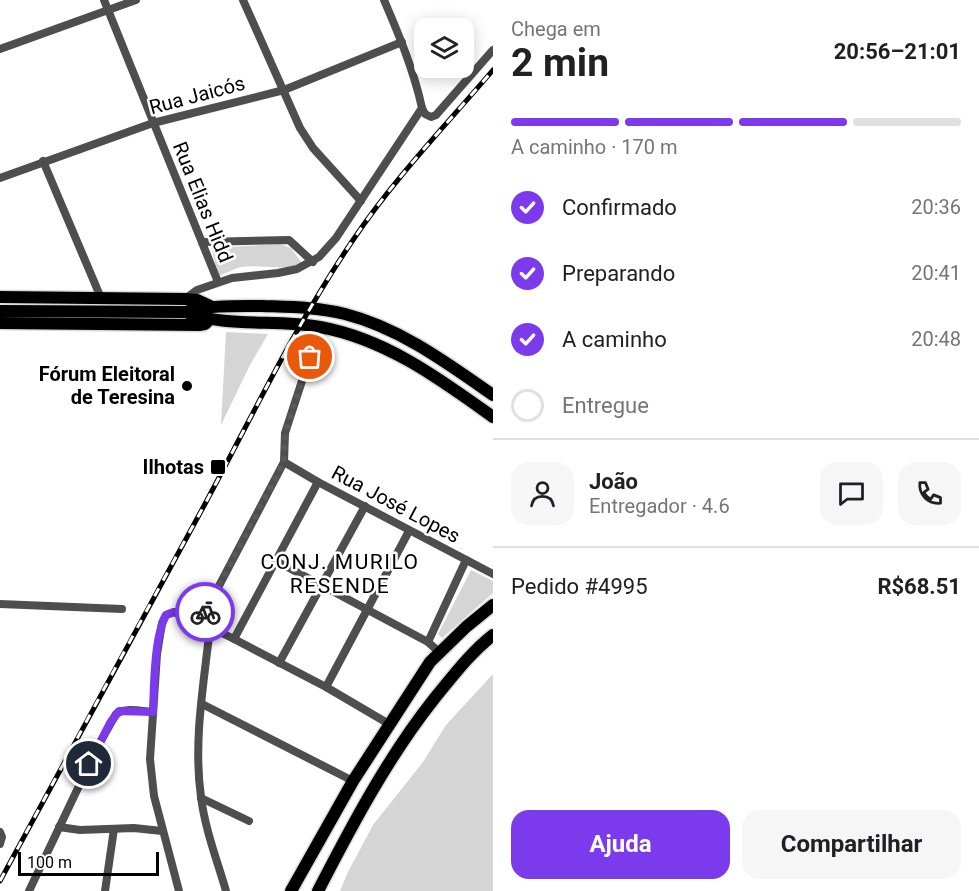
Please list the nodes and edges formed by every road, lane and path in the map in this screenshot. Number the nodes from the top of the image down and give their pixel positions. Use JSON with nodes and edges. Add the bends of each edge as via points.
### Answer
{"nodes":[{"id":1,"x":104,"y":0,"type":"edge"},
{"id":2,"x":136,"y":0,"type":"edge"},
{"id":3,"x":243,"y":0,"type":"edge"},
{"id":4,"x":384,"y":0,"type":"edge"},
{"id":5,"x":108,"y":10,"type":"junction"},
{"id":6,"x":402,"y":42,"type":"junction"},
{"id":7,"x":0,"y":49,"type":"edge"},
{"id":8,"x":493,"y":50,"type":"edge"},
{"id":9,"x":284,"y":90,"type":"junction"},
{"id":10,"x":422,"y":108,"type":"junction"},
{"id":11,"x":153,"y":123,"type":"junction"},
{"id":12,"x":43,"y":161,"type":"junction"},
{"id":13,"x":0,"y":178,"type":"edge"},
{"id":14,"x":361,"y":201,"type":"junction"},
{"id":15,"x":202,"y":243,"type":"junction"},
{"id":16,"x":313,"y":261,"type":"junction"},
{"id":17,"x":218,"y":282,"type":"junction"},
{"id":18,"x":0,"y":297,"type":"edge"},
{"id":19,"x":101,"y":298,"type":"junction"},
{"id":20,"x":185,"y":299,"type":"junction"},
{"id":21,"x":210,"y":306,"type":"junction"},
{"id":22,"x":0,"y":311,"type":"edge"},
{"id":23,"x":185,"y":312,"type":"junction"},
{"id":24,"x":209,"y":320,"type":"junction"},
{"id":25,"x":0,"y":323,"type":"edge"},
{"id":26,"x":317,"y":335,"type":"dead end"},
{"id":27,"x":493,"y":395,"type":"edge"},
{"id":28,"x":493,"y":417,"type":"edge"},
{"id":29,"x":284,"y":462,"type":"junction"},
{"id":30,"x":318,"y":482,"type":"junction"},
{"id":31,"x":365,"y":506,"type":"junction"},
{"id":32,"x":409,"y":531,"type":"junction"},
{"id":33,"x":466,"y":560,"type":"junction"},
{"id":34,"x":276,"y":561,"type":"junction"},
{"id":35,"x":493,"y":574,"type":"edge"},
{"id":36,"x":321,"y":584,"type":"junction"},
{"id":37,"x":0,"y":604,"type":"edge"},
{"id":38,"x":493,"y":606,"type":"edge"},
{"id":39,"x":122,"y":609,"type":"dead end"},
{"id":40,"x":366,"y":610,"type":"junction"},
{"id":41,"x":200,"y":622,"type":"junction"},
{"id":42,"x":210,"y":627,"type":"junction"},
{"id":43,"x":493,"y":635,"type":"edge"},
{"id":44,"x":234,"y":639,"type":"junction"},
{"id":45,"x":428,"y":642,"type":"junction"},
{"id":46,"x":439,"y":652,"type":"junction"},
{"id":47,"x":279,"y":663,"type":"junction"},
{"id":48,"x":326,"y":687,"type":"junction"},
{"id":49,"x":202,"y":704,"type":"junction"},
{"id":50,"x":153,"y":712,"type":"junction"},
{"id":51,"x":389,"y":724,"type":"junction"},
{"id":52,"x":373,"y":748,"type":"junction"},
{"id":53,"x":392,"y":759,"type":"junction"},
{"id":54,"x":353,"y":781,"type":"junction"},
{"id":55,"x":201,"y":798,"type":"junction"},
{"id":56,"x":249,"y":821,"type":"dead end"},
{"id":57,"x":60,"y":827,"type":"junction"},
{"id":58,"x":114,"y":829,"type":"junction"},
{"id":59,"x":0,"y":831,"type":"edge"},
{"id":60,"x":162,"y":831,"type":"junction"},
{"id":61,"x":0,"y":844,"type":"edge"},
{"id":62,"x":29,"y":891,"type":"edge"},
{"id":63,"x":105,"y":891,"type":"edge"},
{"id":64,"x":178,"y":891,"type":"edge"},
{"id":65,"x":226,"y":891,"type":"edge"},
{"id":66,"x":291,"y":891,"type":"edge"},
{"id":67,"x":318,"y":891,"type":"edge"}],
"edges":[{"from":1,"to":5,"type":"street","name":"Rua Elias Hidd"},
{"from":2,"to":5,"type":"street"},
{"from":3,"to":9,"type":"street"},
{"from":4,"to":6,"type":"street"},
{"from":5,"to":7,"type":"street"},
{"from":5,"to":11,"type":"street","name":"Rua Elias Hidd"},
{"from":6,"to":9,"type":"street","name":"Rua Jaicós"},
{"from":6,"to":10,"type":"street"},
{"from":8,"to":10,"type":"street","via":[[436,115],[428,116]]},
{"from":9,"to":11,"type":"street","name":"Rua Jaicós"},
{"from":9,"to":14,"type":"street","via":[[313,148]]},
{"from":10,"to":14,"type":"street"},
{"from":11,"to":12,"type":"street","name":"Rua Jaicós"},
{"from":11,"to":15,"type":"street","name":"Rua Elias Hidd"},
{"from":12,"to":13,"type":"street","name":"Rua Jaicós"},
{"from":12,"to":19,"type":"street"},
{"from":14,"to":16,"type":"street","via":[[336,238]]},
{"from":15,"to":16,"type":"street","via":[[289,240]]},
{"from":15,"to":17,"type":"street","name":"Rua Elias Hidd"},
{"from":16,"to":17,"type":"street","name":"Rua Elias Hidd","via":[[297,269]]},
{"from":17,"to":20,"type":"street","name":"Rua Elias Hidd"},
{"from":18,"to":19,"type":"main road"},
{"from":19,"to":20,"type":"main road"},
{"from":20,"to":21,"type":"main road"},
{"from":21,"to":23,"type":"main road"},
{"from":21,"to":27,"type":"main road","via":[[317,309],[345,314],[412,342]]},
{"from":22,"to":23,"type":"main road"},
{"from":23,"to":24,"type":"main road"},
{"from":24,"to":25,"type":"main road","via":[[199,326]]},
{"from":24,"to":28,"type":"main road","via":[[321,327],[371,342],[407,359]]},
{"from":26,"to":29,"type":"street","via":[[285,433]]},
{"from":29,"to":30,"type":"street","name":"Rua José Lopes"},
{"from":29,"to":41,"type":"street"},
{"from":30,"to":31,"type":"street","name":"Rua José Lopes"},
{"from":30,"to":34,"type":"street"},
{"from":31,"to":32,"type":"street","name":"Rua José Lopes"},
{"from":31,"to":36,"type":"street"},
{"from":32,"to":33,"type":"street","name":"Rua José Lopes"},
{"from":32,"to":40,"type":"street"},
{"from":33,"to":35,"type":"street","name":"Rua José Lopes"},
{"from":33,"to":45,"type":"street"},
{"from":34,"to":36,"type":"street"},
{"from":34,"to":44,"type":"street"},
{"from":36,"to":40,"type":"street"},
{"from":36,"to":47,"type":"street"},
{"from":37,"to":39,"type":"street"},
{"from":38,"to":46,"type":"main road"},
{"from":40,"to":45,"type":"street"},
{"from":40,"to":48,"type":"street"},
{"from":41,"to":42,"type":"street"},
{"from":41,"to":50,"type":"street","via":[[171,612],[164,619]]},
{"from":42,"to":44,"type":"street"},
{"from":42,"to":49,"type":"street"},
{"from":43,"to":53,"type":"main road","via":[[419,716]]},
{"from":44,"to":47,"type":"street"},
{"from":45,"to":46,"type":"street"},
{"from":46,"to":51,"type":"main road"},
{"from":47,"to":48,"type":"street"},
{"from":48,"to":51,"type":"street"},
{"from":49,"to":54,"type":"street"},
{"from":49,"to":55,"type":"street","via":[[198,765]]},
{"from":50,"to":57,"type":"street","via":[[127,710],[116,714]]},
{"from":50,"to":60,"type":"street","via":[[150,759]]},
{"from":51,"to":52,"type":"main road"},
{"from":52,"to":53,"type":"main road"},
{"from":52,"to":54,"type":"main road"},
{"from":53,"to":67,"type":"main road"},
{"from":54,"to":66,"type":"main road"},
{"from":55,"to":56,"type":"street"},
{"from":55,"to":65,"type":"street"},
{"from":57,"to":58,"type":"street"},
{"from":57,"to":62,"type":"street"},
{"from":58,"to":60,"type":"street"},
{"from":58,"to":63,"type":"street"},
{"from":59,"to":61,"type":"street"},
{"from":60,"to":64,"type":"street"}]}
